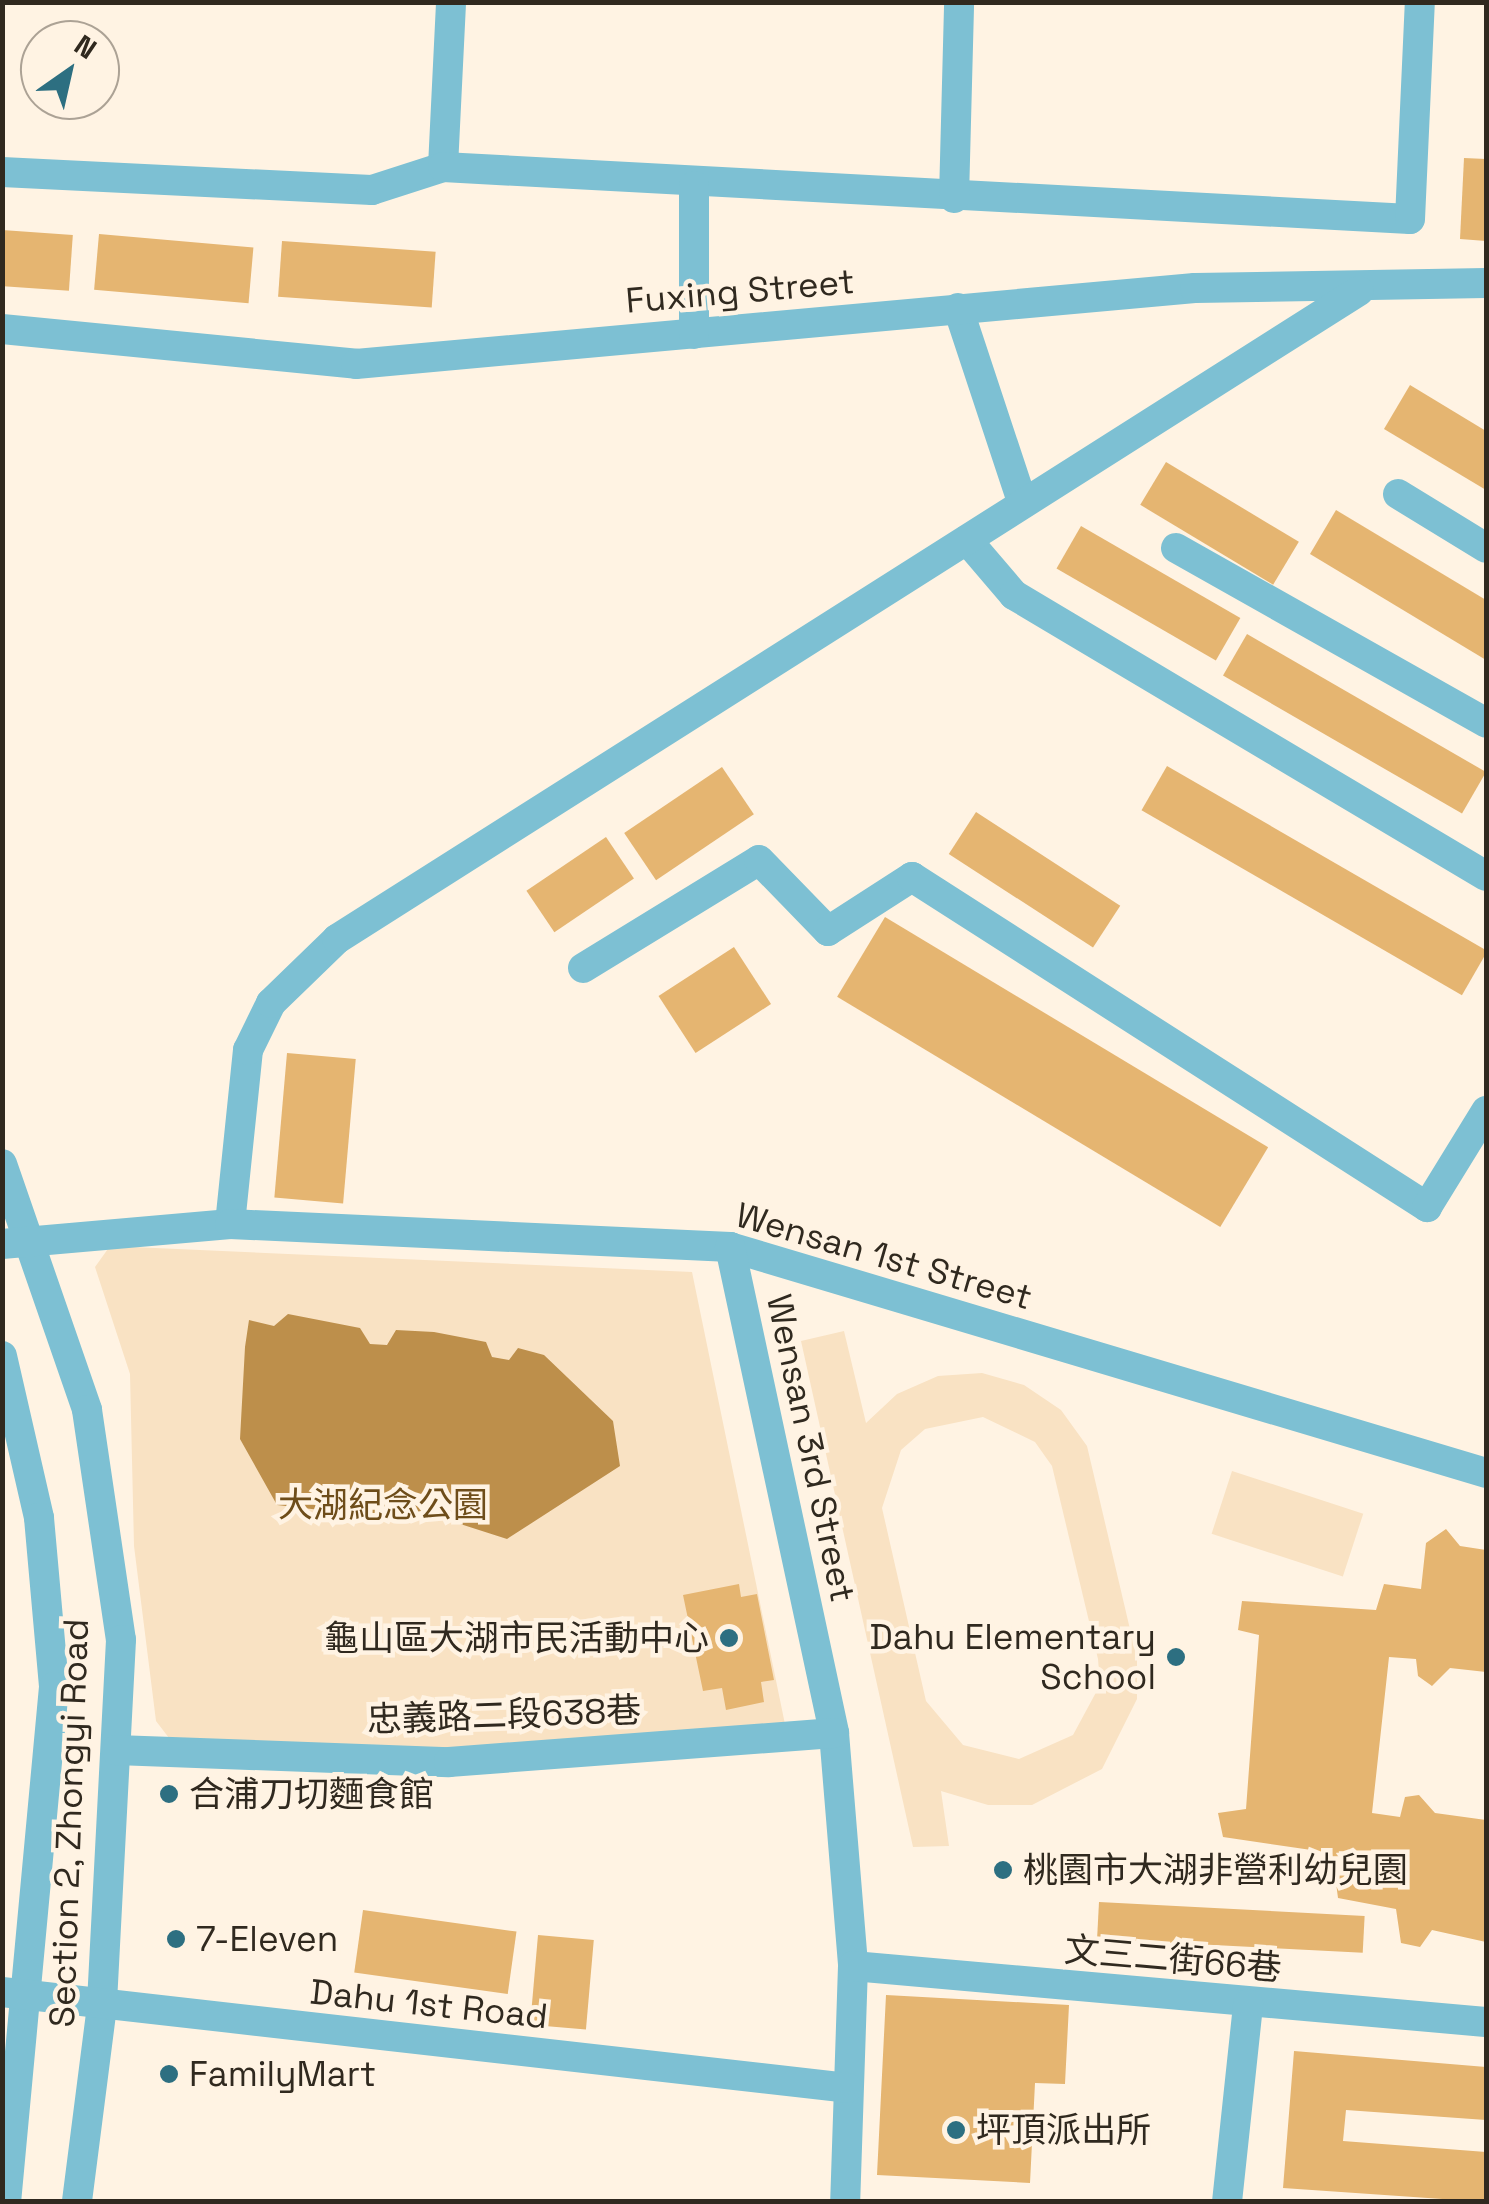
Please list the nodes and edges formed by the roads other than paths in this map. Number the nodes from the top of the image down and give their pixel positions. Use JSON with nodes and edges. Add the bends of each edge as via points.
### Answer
{"nodes":[{"id":1,"x":451,"y":2,"type":"edge"},
{"id":2,"x":959,"y":2,"type":"edge"},
{"id":3,"x":1420,"y":2,"type":"edge"},
{"id":4,"x":443,"y":167,"type":"junction"},
{"id":5,"x":2,"y":172,"type":"edge"},
{"id":6,"x":694,"y":186,"type":"junction"},
{"id":7,"x":954,"y":198,"type":"junction"},
{"id":8,"x":1486,"y":282,"type":"edge"},
{"id":9,"x":1360,"y":291,"type":"junction"},
{"id":10,"x":958,"y":308,"type":"junction"},
{"id":11,"x":2,"y":329,"type":"edge"},
{"id":12,"x":694,"y":334,"type":"junction"},
{"id":13,"x":1398,"y":494,"type":"dead end"},
{"id":14,"x":1024,"y":504,"type":"junction"},
{"id":15,"x":967,"y":540,"type":"junction"},
{"id":16,"x":1176,"y":548,"type":"dead end"},
{"id":17,"x":1486,"y":548,"type":"edge"},
{"id":18,"x":1486,"y":723,"type":"edge"},
{"id":19,"x":1486,"y":876,"type":"edge"},
{"id":20,"x":583,"y":968,"type":"dead end"},
{"id":21,"x":1486,"y":1112,"type":"edge"},
{"id":22,"x":2,"y":1164,"type":"edge"},
{"id":23,"x":230,"y":1224,"type":"junction"},
{"id":24,"x":18,"y":1241,"type":"edge"},
{"id":25,"x":730,"y":1247,"type":"junction"},
{"id":26,"x":2,"y":1356,"type":"edge"},
{"id":27,"x":1486,"y":1472,"type":"edge"},
{"id":28,"x":834,"y":1734,"type":"junction"},
{"id":29,"x":116,"y":1750,"type":"junction"},
{"id":30,"x":853,"y":1966,"type":"junction"},
{"id":31,"x":14,"y":1993,"type":"edge"},
{"id":32,"x":1248,"y":2004,"type":"junction"},
{"id":33,"x":102,"y":2006,"type":"junction"},
{"id":34,"x":1486,"y":2022,"type":"edge"},
{"id":35,"x":848,"y":2088,"type":"junction"},
{"id":36,"x":6,"y":2202,"type":"edge"},
{"id":37,"x":76,"y":2202,"type":"edge"},
{"id":38,"x":845,"y":2202,"type":"edge"},
{"id":39,"x":1227,"y":2202,"type":"edge"}],
"edges":[{"from":1,"to":4,"type":"street"},
{"from":2,"to":7,"type":"street"},
{"from":3,"to":7,"type":"street","via":[[1410,219]]},
{"from":4,"to":5,"type":"street","via":[[372,190]]},
{"from":4,"to":6,"type":"street"},
{"from":6,"to":7,"type":"street"},
{"from":6,"to":12,"type":"street"},
{"from":8,"to":9,"type":"street","name":"Fuxing Street"},
{"from":9,"to":10,"type":"street","name":"Fuxing Street","via":[[1195,288]]},
{"from":9,"to":14,"type":"street"},
{"from":10,"to":12,"type":"street","name":"Fuxing Street"},
{"from":10,"to":14,"type":"street"},
{"from":11,"to":12,"type":"street","name":"Fuxing Street","via":[[356,364]]},
{"from":13,"to":17,"type":"street"},
{"from":14,"to":15,"type":"street"},
{"from":15,"to":19,"type":"street","via":[[1014,595]]},
{"from":15,"to":23,"type":"street","via":[[337,939],[271,1004],[248,1050]]},
{"from":16,"to":18,"type":"street"},
{"from":20,"to":21,"type":"street","via":[[758,860],[828,931],[912,877],[1427,1207]]},
{"from":22,"to":24,"type":"street","name":"Section 2, Zhongyi Road"},
{"from":23,"to":24,"type":"street","name":"Wensan 1st Street"},
{"from":23,"to":25,"type":"street","name":"Wensan 1st Street"},
{"from":24,"to":29,"type":"street","name":"Section 2, Zhongyi Road","via":[[87,1410],[122,1640]]},
{"from":25,"to":27,"type":"street","name":"Wensan 1st Street"},
{"from":25,"to":28,"type":"street","name":"Wensan 3rd Street"},
{"from":26,"to":31,"type":"street","name":"Section 2, Zhongyi Road","via":[[40,1518],[54,1687]]},
{"from":28,"to":29,"type":"street","name":"忠義路二段638巷","via":[[449,1762]]},
{"from":28,"to":30,"type":"street","name":"Wensan 3rd Street"},
{"from":29,"to":33,"type":"street","name":"Section 2, Zhongyi Road"},
{"from":30,"to":32,"type":"street","name":"文三二街66巷"},
{"from":30,"to":35,"type":"street","name":"Wensan 3rd Street"},
{"from":31,"to":33,"type":"street","name":"Dahu 1st Road"},
{"from":31,"to":36,"type":"street","name":"Section 2, Zhongyi Road"},
{"from":32,"to":34,"type":"street","name":"文三二街66巷"},
{"from":32,"to":39,"type":"street"},
{"from":33,"to":35,"type":"street","name":"Dahu 1st Road"},
{"from":33,"to":37,"type":"street","name":"Section 2, Zhongyi Road"},
{"from":35,"to":38,"type":"street","name":"Wensan 3rd Street"}]}
